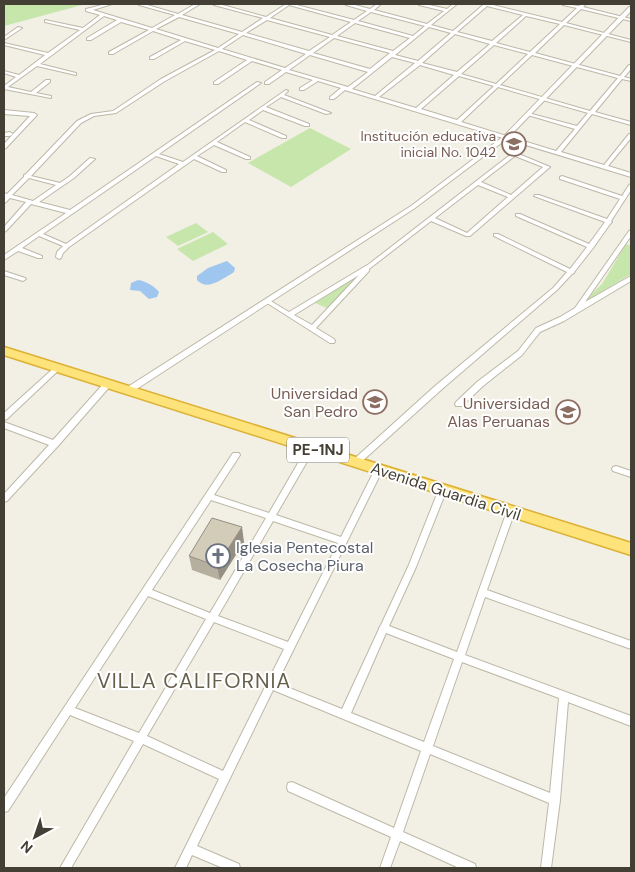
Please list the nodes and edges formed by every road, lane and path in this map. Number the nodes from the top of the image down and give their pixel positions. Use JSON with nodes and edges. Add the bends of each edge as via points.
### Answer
{"nodes":[{"id":1,"x":110,"y":4,"type":"edge"},
{"id":2,"x":140,"y":4,"type":"edge"},
{"id":3,"x":198,"y":4,"type":"edge"},
{"id":4,"x":215,"y":4,"type":"edge"},
{"id":5,"x":288,"y":4,"type":"edge"},
{"id":6,"x":347,"y":4,"type":"edge"},
{"id":7,"x":378,"y":4,"type":"edge"},
{"id":8,"x":420,"y":4,"type":"edge"},
{"id":9,"x":455,"y":4,"type":"edge"},
{"id":10,"x":486,"y":4,"type":"edge"},
{"id":11,"x":564,"y":4,"type":"edge"},
{"id":12,"x":582,"y":6,"type":"edge"},
{"id":13,"x":631,"y":8,"type":"edge"},
{"id":14,"x":370,"y":10,"type":"junction"},
{"id":15,"x":446,"y":10,"type":"junction"},
{"id":16,"x":526,"y":14,"type":"junction"},
{"id":17,"x":103,"y":15,"type":"junction"},
{"id":18,"x":178,"y":15,"type":"junction"},
{"id":19,"x":266,"y":18,"type":"junction"},
{"id":20,"x":622,"y":18,"type":"junction"},
{"id":21,"x":47,"y":20,"type":"dead end"},
{"id":22,"x":121,"y":20,"type":"junction"},
{"id":23,"x":631,"y":20,"type":"edge"},
{"id":24,"x":353,"y":21,"type":"junction"},
{"id":25,"x":564,"y":24,"type":"junction"},
{"id":26,"x":427,"y":25,"type":"junction"},
{"id":27,"x":20,"y":28,"type":"dead end"},
{"id":28,"x":82,"y":29,"type":"junction"},
{"id":29,"x":152,"y":30,"type":"junction"},
{"id":30,"x":454,"y":33,"type":"junction"},
{"id":31,"x":242,"y":34,"type":"junction"},
{"id":32,"x":606,"y":35,"type":"junction"},
{"id":33,"x":332,"y":36,"type":"junction"},
{"id":34,"x":413,"y":37,"type":"junction"},
{"id":35,"x":4,"y":39,"type":"edge"},
{"id":36,"x":89,"y":39,"type":"dead end"},
{"id":37,"x":184,"y":40,"type":"junction"},
{"id":38,"x":631,"y":41,"type":"edge"},
{"id":39,"x":492,"y":43,"type":"junction"},
{"id":40,"x":4,"y":44,"type":"edge"},
{"id":41,"x":218,"y":50,"type":"junction"},
{"id":42,"x":111,"y":53,"type":"dead end"},
{"id":43,"x":309,"y":53,"type":"junction"},
{"id":44,"x":392,"y":54,"type":"junction"},
{"id":45,"x":532,"y":54,"type":"junction"},
{"id":46,"x":48,"y":55,"type":"junction"},
{"id":47,"x":152,"y":58,"type":"dead end"},
{"id":48,"x":252,"y":59,"type":"junction"},
{"id":49,"x":419,"y":63,"type":"junction"},
{"id":50,"x":36,"y":64,"type":"junction"},
{"id":51,"x":577,"y":66,"type":"junction"},
{"id":52,"x":631,"y":66,"type":"edge"},
{"id":53,"x":286,"y":69,"type":"junction"},
{"id":54,"x":371,"y":71,"type":"junction"},
{"id":55,"x":4,"y":72,"type":"edge"},
{"id":56,"x":74,"y":74,"type":"dead end"},
{"id":57,"x":457,"y":74,"type":"junction"},
{"id":58,"x":19,"y":76,"type":"junction"},
{"id":59,"x":622,"y":77,"type":"junction"},
{"id":60,"x":318,"y":79,"type":"junction"},
{"id":61,"x":631,"y":80,"type":"edge"},
{"id":62,"x":48,"y":81,"type":"dead end"},
{"id":63,"x":216,"y":83,"type":"dead end"},
{"id":64,"x":259,"y":83,"type":"dead end"},
{"id":65,"x":267,"y":83,"type":"dead end"},
{"id":66,"x":498,"y":86,"type":"junction"},
{"id":67,"x":4,"y":88,"type":"edge"},
{"id":68,"x":348,"y":88,"type":"junction"},
{"id":69,"x":302,"y":90,"type":"dead end"},
{"id":70,"x":286,"y":91,"type":"dead end"},
{"id":71,"x":32,"y":94,"type":"junction"},
{"id":72,"x":280,"y":95,"type":"junction"},
{"id":73,"x":49,"y":97,"type":"dead end"},
{"id":74,"x":376,"y":97,"type":"junction"},
{"id":75,"x":332,"y":98,"type":"dead end"},
{"id":76,"x":544,"y":99,"type":"junction"},
{"id":77,"x":263,"y":108,"type":"junction"},
{"id":78,"x":418,"y":110,"type":"junction"},
{"id":79,"x":4,"y":112,"type":"edge"},
{"id":80,"x":591,"y":112,"type":"junction"},
{"id":81,"x":328,"y":113,"type":"dead end"},
{"id":82,"x":530,"y":114,"type":"junction"},
{"id":83,"x":245,"y":120,"type":"junction"},
{"id":84,"x":458,"y":122,"type":"junction"},
{"id":85,"x":631,"y":124,"type":"edge"},
{"id":86,"x":307,"y":126,"type":"dead end"},
{"id":87,"x":578,"y":128,"type":"junction"},
{"id":88,"x":631,"y":135,"type":"edge"},
{"id":89,"x":284,"y":137,"type":"dead end"},
{"id":90,"x":506,"y":137,"type":"junction"},
{"id":91,"x":214,"y":143,"type":"junction"},
{"id":92,"x":4,"y":147,"type":"edge"},
{"id":93,"x":557,"y":153,"type":"junction"},
{"id":94,"x":154,"y":154,"type":"junction"},
{"id":95,"x":194,"y":157,"type":"junction"},
{"id":96,"x":248,"y":158,"type":"dead end"},
{"id":97,"x":92,"y":160,"type":"dead end"},
{"id":98,"x":184,"y":164,"type":"junction"},
{"id":99,"x":605,"y":167,"type":"junction"},
{"id":100,"x":224,"y":171,"type":"dead end"},
{"id":101,"x":631,"y":174,"type":"edge"},
{"id":102,"x":26,"y":176,"type":"junction"},
{"id":103,"x":562,"y":178,"type":"dead end"},
{"id":104,"x":478,"y":183,"type":"junction"},
{"id":105,"x":62,"y":185,"type":"junction"},
{"id":106,"x":631,"y":186,"type":"edge"},
{"id":107,"x":537,"y":196,"type":"dead end"},
{"id":108,"x":627,"y":196,"type":"edge"},
{"id":109,"x":512,"y":197,"type":"junction"},
{"id":110,"x":5,"y":198,"type":"edge"},
{"id":111,"x":33,"y":202,"type":"junction"},
{"id":112,"x":70,"y":212,"type":"junction"},
{"id":113,"x":518,"y":214,"type":"dead end"},
{"id":114,"x":432,"y":218,"type":"junction"},
{"id":115,"x":609,"y":222,"type":"junction"},
{"id":116,"x":4,"y":230,"type":"edge"},
{"id":117,"x":631,"y":232,"type":"edge"},
{"id":118,"x":39,"y":234,"type":"junction"},
{"id":119,"x":496,"y":236,"type":"dead end"},
{"id":120,"x":628,"y":243,"type":"edge"},
{"id":121,"x":67,"y":246,"type":"junction"},
{"id":122,"x":591,"y":247,"type":"junction"},
{"id":123,"x":18,"y":249,"type":"junction"},
{"id":124,"x":40,"y":257,"type":"dead end"},
{"id":125,"x":59,"y":257,"type":"dead end"},
{"id":126,"x":4,"y":258,"type":"edge"},
{"id":127,"x":371,"y":265,"type":"junction"},
{"id":128,"x":572,"y":272,"type":"junction"},
{"id":129,"x":4,"y":273,"type":"edge"},
{"id":130,"x":631,"y":278,"type":"edge"},
{"id":131,"x":23,"y":279,"type":"dead end"},
{"id":132,"x":267,"y":301,"type":"junction"},
{"id":133,"x":578,"y":310,"type":"junction"},
{"id":134,"x":289,"y":315,"type":"junction"},
{"id":135,"x":312,"y":329,"type":"junction"},
{"id":136,"x":332,"y":341,"type":"dead end"},
{"id":137,"x":4,"y":351,"type":"edge"},
{"id":138,"x":58,"y":368,"type":"junction"},
{"id":139,"x":108,"y":384,"type":"junction"},
{"id":140,"x":129,"y":390,"type":"junction"},
{"id":141,"x":459,"y":404,"type":"dead end"},
{"id":142,"x":4,"y":417,"type":"edge"},
{"id":143,"x":4,"y":425,"type":"edge"},
{"id":144,"x":55,"y":444,"type":"junction"},
{"id":145,"x":311,"y":448,"type":"junction"},
{"id":146,"x":236,"y":455,"type":"dead end"},
{"id":147,"x":356,"y":462,"type":"junction"},
{"id":148,"x":379,"y":469,"type":"junction"},
{"id":149,"x":616,"y":469,"type":"dead end"},
{"id":150,"x":631,"y":474,"type":"edge"},
{"id":151,"x":443,"y":490,"type":"junction"},
{"id":152,"x":209,"y":496,"type":"junction"},
{"id":153,"x":4,"y":499,"type":"edge"},
{"id":154,"x":511,"y":511,"type":"junction"},
{"id":155,"x":270,"y":516,"type":"junction"},
{"id":156,"x":343,"y":541,"type":"junction"},
{"id":157,"x":631,"y":549,"type":"edge"},
{"id":158,"x":146,"y":592,"type":"junction"},
{"id":159,"x":482,"y":592,"type":"junction"},
{"id":160,"x":211,"y":618,"type":"junction"},
{"id":161,"x":383,"y":628,"type":"junction"},
{"id":162,"x":631,"y":645,"type":"edge"},
{"id":163,"x":289,"y":647,"type":"junction"},
{"id":164,"x":460,"y":656,"type":"junction"},
{"id":165,"x":271,"y":685,"type":"junction"},
{"id":166,"x":564,"y":695,"type":"junction"},
{"id":167,"x":68,"y":710,"type":"junction"},
{"id":168,"x":345,"y":714,"type":"junction"},
{"id":169,"x":631,"y":721,"type":"edge"},
{"id":170,"x":140,"y":738,"type":"junction"},
{"id":171,"x":427,"y":747,"type":"junction"},
{"id":172,"x":225,"y":777,"type":"junction"},
{"id":173,"x":292,"y":787,"type":"dead end"},
{"id":174,"x":555,"y":800,"type":"junction"},
{"id":175,"x":4,"y":807,"type":"edge"},
{"id":176,"x":396,"y":835,"type":"junction"},
{"id":177,"x":190,"y":848,"type":"junction"},
{"id":178,"x":65,"y":868,"type":"edge"},
{"id":179,"x":180,"y":868,"type":"edge"},
{"id":180,"x":235,"y":868,"type":"edge"},
{"id":181,"x":385,"y":868,"type":"edge"},
{"id":182,"x":471,"y":868,"type":"edge"},
{"id":183,"x":546,"y":868,"type":"edge"}],
"edges":[{"from":1,"to":17,"type":"street","via":[[88,10]]},
{"from":2,"to":18,"type":"street"},
{"from":3,"to":18,"type":"street"},
{"from":4,"to":19,"type":"street"},
{"from":5,"to":19,"type":"street"},
{"from":5,"to":24,"type":"street"},
{"from":6,"to":14,"type":"street"},
{"from":7,"to":14,"type":"street"},
{"from":8,"to":15,"type":"street"},
{"from":9,"to":15,"type":"street"},
{"from":10,"to":16,"type":"street"},
{"from":10,"to":30,"type":"street"},
{"from":11,"to":12,"type":"street"},
{"from":12,"to":20,"type":"street"},
{"from":12,"to":25,"type":"street"},
{"from":13,"to":20,"type":"street"},
{"from":14,"to":24,"type":"street"},
{"from":14,"to":26,"type":"street"},
{"from":15,"to":26,"type":"street"},
{"from":16,"to":25,"type":"street"},
{"from":16,"to":39,"type":"street"},
{"from":17,"to":22,"type":"street"},
{"from":17,"to":28,"type":"street"},
{"from":18,"to":29,"type":"street"},
{"from":18,"to":31,"type":"street"},
{"from":19,"to":31,"type":"street"},
{"from":19,"to":33,"type":"street"},
{"from":20,"to":23,"type":"street"},
{"from":20,"to":32,"type":"street"},
{"from":21,"to":28,"type":"street"},
{"from":22,"to":29,"type":"street"},
{"from":22,"to":36,"type":"street"},
{"from":24,"to":33,"type":"street"},
{"from":24,"to":34,"type":"street"},
{"from":25,"to":32,"type":"street"},
{"from":25,"to":45,"type":"street"},
{"from":26,"to":30,"type":"street"},
{"from":26,"to":34,"type":"street"},
{"from":27,"to":35,"type":"street"},
{"from":28,"to":46,"type":"street"},
{"from":29,"to":37,"type":"street"},
{"from":29,"to":42,"type":"street"},
{"from":30,"to":39,"type":"street"},
{"from":30,"to":49,"type":"street"},
{"from":31,"to":41,"type":"street"},
{"from":31,"to":43,"type":"street"},
{"from":32,"to":38,"type":"street"},
{"from":32,"to":51,"type":"street"},
{"from":33,"to":43,"type":"street"},
{"from":33,"to":44,"type":"street"},
{"from":34,"to":44,"type":"street"},
{"from":37,"to":41,"type":"street"},
{"from":37,"to":47,"type":"street"},
{"from":39,"to":45,"type":"street"},
{"from":39,"to":57,"type":"street"},
{"from":40,"to":46,"type":"street"},
{"from":41,"to":48,"type":"street"},
{"from":41,"to":102,"type":"street","via":[[114,112],[79,122]]},
{"from":43,"to":53,"type":"street"},
{"from":43,"to":54,"type":"street"},
{"from":44,"to":49,"type":"street"},
{"from":44,"to":54,"type":"street"},
{"from":45,"to":51,"type":"street"},
{"from":45,"to":66,"type":"street"},
{"from":46,"to":50,"type":"street"},
{"from":48,"to":53,"type":"street"},
{"from":48,"to":63,"type":"street"},
{"from":49,"to":57,"type":"street"},
{"from":49,"to":74,"type":"street"},
{"from":50,"to":56,"type":"street"},
{"from":50,"to":58,"type":"street"},
{"from":51,"to":59,"type":"street"},
{"from":51,"to":76,"type":"street"},
{"from":52,"to":59,"type":"street"},
{"from":53,"to":60,"type":"street"},
{"from":53,"to":65,"type":"street"},
{"from":54,"to":68,"type":"street"},
{"from":55,"to":58,"type":"street"},
{"from":57,"to":66,"type":"street"},
{"from":57,"to":78,"type":"street"},
{"from":58,"to":67,"type":"street"},
{"from":59,"to":61,"type":"street"},
{"from":59,"to":80,"type":"street"},
{"from":60,"to":68,"type":"street"},
{"from":60,"to":69,"type":"street"},
{"from":62,"to":71,"type":"street"},
{"from":64,"to":94,"type":"street"},
{"from":66,"to":76,"type":"street"},
{"from":66,"to":84,"type":"street"},
{"from":67,"to":71,"type":"street"},
{"from":68,"to":74,"type":"street"},
{"from":68,"to":75,"type":"street"},
{"from":70,"to":72,"type":"street"},
{"from":71,"to":73,"type":"street"},
{"from":72,"to":77,"type":"street"},
{"from":72,"to":81,"type":"street"},
{"from":74,"to":78,"type":"street"},
{"from":76,"to":80,"type":"street"},
{"from":76,"to":82,"type":"street"},
{"from":77,"to":83,"type":"street"},
{"from":77,"to":86,"type":"street"},
{"from":78,"to":84,"type":"street"},
{"from":79,"to":92,"type":"street","via":[[32,115]]},
{"from":80,"to":85,"type":"street"},
{"from":80,"to":87,"type":"street"},
{"from":82,"to":87,"type":"street"},
{"from":82,"to":90,"type":"street"},
{"from":83,"to":89,"type":"street"},
{"from":83,"to":91,"type":"street"},
{"from":84,"to":90,"type":"street"},
{"from":87,"to":93,"type":"street"},
{"from":88,"to":99,"type":"street"},
{"from":90,"to":93,"type":"street"},
{"from":90,"to":132,"type":"street","via":[[413,207]]},
{"from":91,"to":95,"type":"street"},
{"from":91,"to":96,"type":"street"},
{"from":93,"to":99,"type":"street"},
{"from":94,"to":98,"type":"street"},
{"from":94,"to":112,"type":"street"},
{"from":95,"to":98,"type":"street"},
{"from":95,"to":100,"type":"street"},
{"from":97,"to":105,"type":"street"},
{"from":98,"to":121,"type":"street"},
{"from":99,"to":101,"type":"street"},
{"from":102,"to":105,"type":"street"},
{"from":102,"to":110,"type":"street"},
{"from":103,"to":108,"type":"street"},
{"from":104,"to":109,"type":"street"},
{"from":104,"to":109,"type":"street","via":[[514,154],[547,167]]},
{"from":104,"to":114,"type":"street"},
{"from":105,"to":111,"type":"street"},
{"from":106,"to":108,"type":"street"},
{"from":107,"to":115,"type":"street"},
{"from":108,"to":115,"type":"street"},
{"from":109,"to":114,"type":"street","via":[[468,235]]},
{"from":110,"to":111,"type":"street"},
{"from":111,"to":112,"type":"street"},
{"from":111,"to":116,"type":"street"},
{"from":112,"to":118,"type":"street"},
{"from":113,"to":122,"type":"street"},
{"from":114,"to":127,"type":"street"},
{"from":115,"to":122,"type":"street"},
{"from":117,"to":120,"type":"street"},
{"from":118,"to":121,"type":"street"},
{"from":118,"to":123,"type":"street"},
{"from":119,"to":128,"type":"street"},
{"from":120,"to":133,"type":"street","via":[[586,294]]},
{"from":121,"to":125,"type":"street"},
{"from":122,"to":128,"type":"street"},
{"from":123,"to":124,"type":"street"},
{"from":123,"to":126,"type":"street"},
{"from":127,"to":134,"type":"street"},
{"from":127,"to":135,"type":"street"},
{"from":128,"to":147,"type":"street"},
{"from":129,"to":131,"type":"street"},
{"from":130,"to":133,"type":"street"},
{"from":132,"to":134,"type":"street"},
{"from":132,"to":140,"type":"street"},
{"from":133,"to":141,"type":"street","via":[[538,330],[520,353]]},
{"from":134,"to":135,"type":"street"},
{"from":135,"to":136,"type":"street"},
{"from":137,"to":138,"type":"highway","name":"Avenida Guardia Civil","number":"PE-1NJ"},
{"from":138,"to":139,"type":"highway","name":"Avenida Guardia Civil","number":"PE-1NJ"},
{"from":138,"to":142,"type":"street"},
{"from":139,"to":140,"type":"highway","name":"Avenida Guardia Civil","number":"PE-1NJ"},
{"from":139,"to":144,"type":"street"},
{"from":140,"to":145,"type":"highway","name":"Avenida Guardia Civil","number":"PE-1NJ"},
{"from":143,"to":144,"type":"street"},
{"from":144,"to":153,"type":"street"},
{"from":145,"to":147,"type":"highway","name":"Avenida Guardia Civil","number":"PE-1NJ"},
{"from":145,"to":155,"type":"street"},
{"from":146,"to":152,"type":"street"},
{"from":147,"to":148,"type":"highway","name":"Avenida Guardia Civil","number":"PE-1NJ"},
{"from":148,"to":151,"type":"highway","name":"Avenida Guardia Civil","number":"PE-1NJ"},
{"from":148,"to":156,"type":"street"},
{"from":149,"to":150,"type":"street"},
{"from":151,"to":154,"type":"highway","name":"Avenida Guardia Civil","number":"PE-1NJ"},
{"from":151,"to":161,"type":"street"},
{"from":152,"to":155,"type":"street"},
{"from":152,"to":158,"type":"street"},
{"from":154,"to":157,"type":"highway","name":"Avenida Guardia Civil","number":"PE-1NJ"},
{"from":154,"to":159,"type":"street"},
{"from":155,"to":156,"type":"street"},
{"from":155,"to":160,"type":"street"},
{"from":156,"to":163,"type":"street"},
{"from":158,"to":160,"type":"street"},
{"from":158,"to":167,"type":"street"},
{"from":159,"to":162,"type":"street"},
{"from":159,"to":164,"type":"street"},
{"from":160,"to":163,"type":"street"},
{"from":160,"to":170,"type":"street"},
{"from":161,"to":164,"type":"street"},
{"from":161,"to":168,"type":"street"},
{"from":163,"to":165,"type":"street"},
{"from":164,"to":166,"type":"street"},
{"from":164,"to":171,"type":"street"},
{"from":165,"to":168,"type":"street"},
{"from":165,"to":172,"type":"street"},
{"from":166,"to":169,"type":"street"},
{"from":166,"to":174,"type":"street"},
{"from":167,"to":170,"type":"street"},
{"from":167,"to":175,"type":"street"},
{"from":168,"to":171,"type":"street"},
{"from":170,"to":172,"type":"street"},
{"from":170,"to":178,"type":"street"},
{"from":171,"to":174,"type":"street"},
{"from":171,"to":176,"type":"street"},
{"from":172,"to":177,"type":"street"},
{"from":173,"to":176,"type":"street"},
{"from":174,"to":183,"type":"street"},
{"from":176,"to":181,"type":"street"},
{"from":176,"to":182,"type":"street"},
{"from":177,"to":179,"type":"street"},
{"from":177,"to":180,"type":"street"}]}
